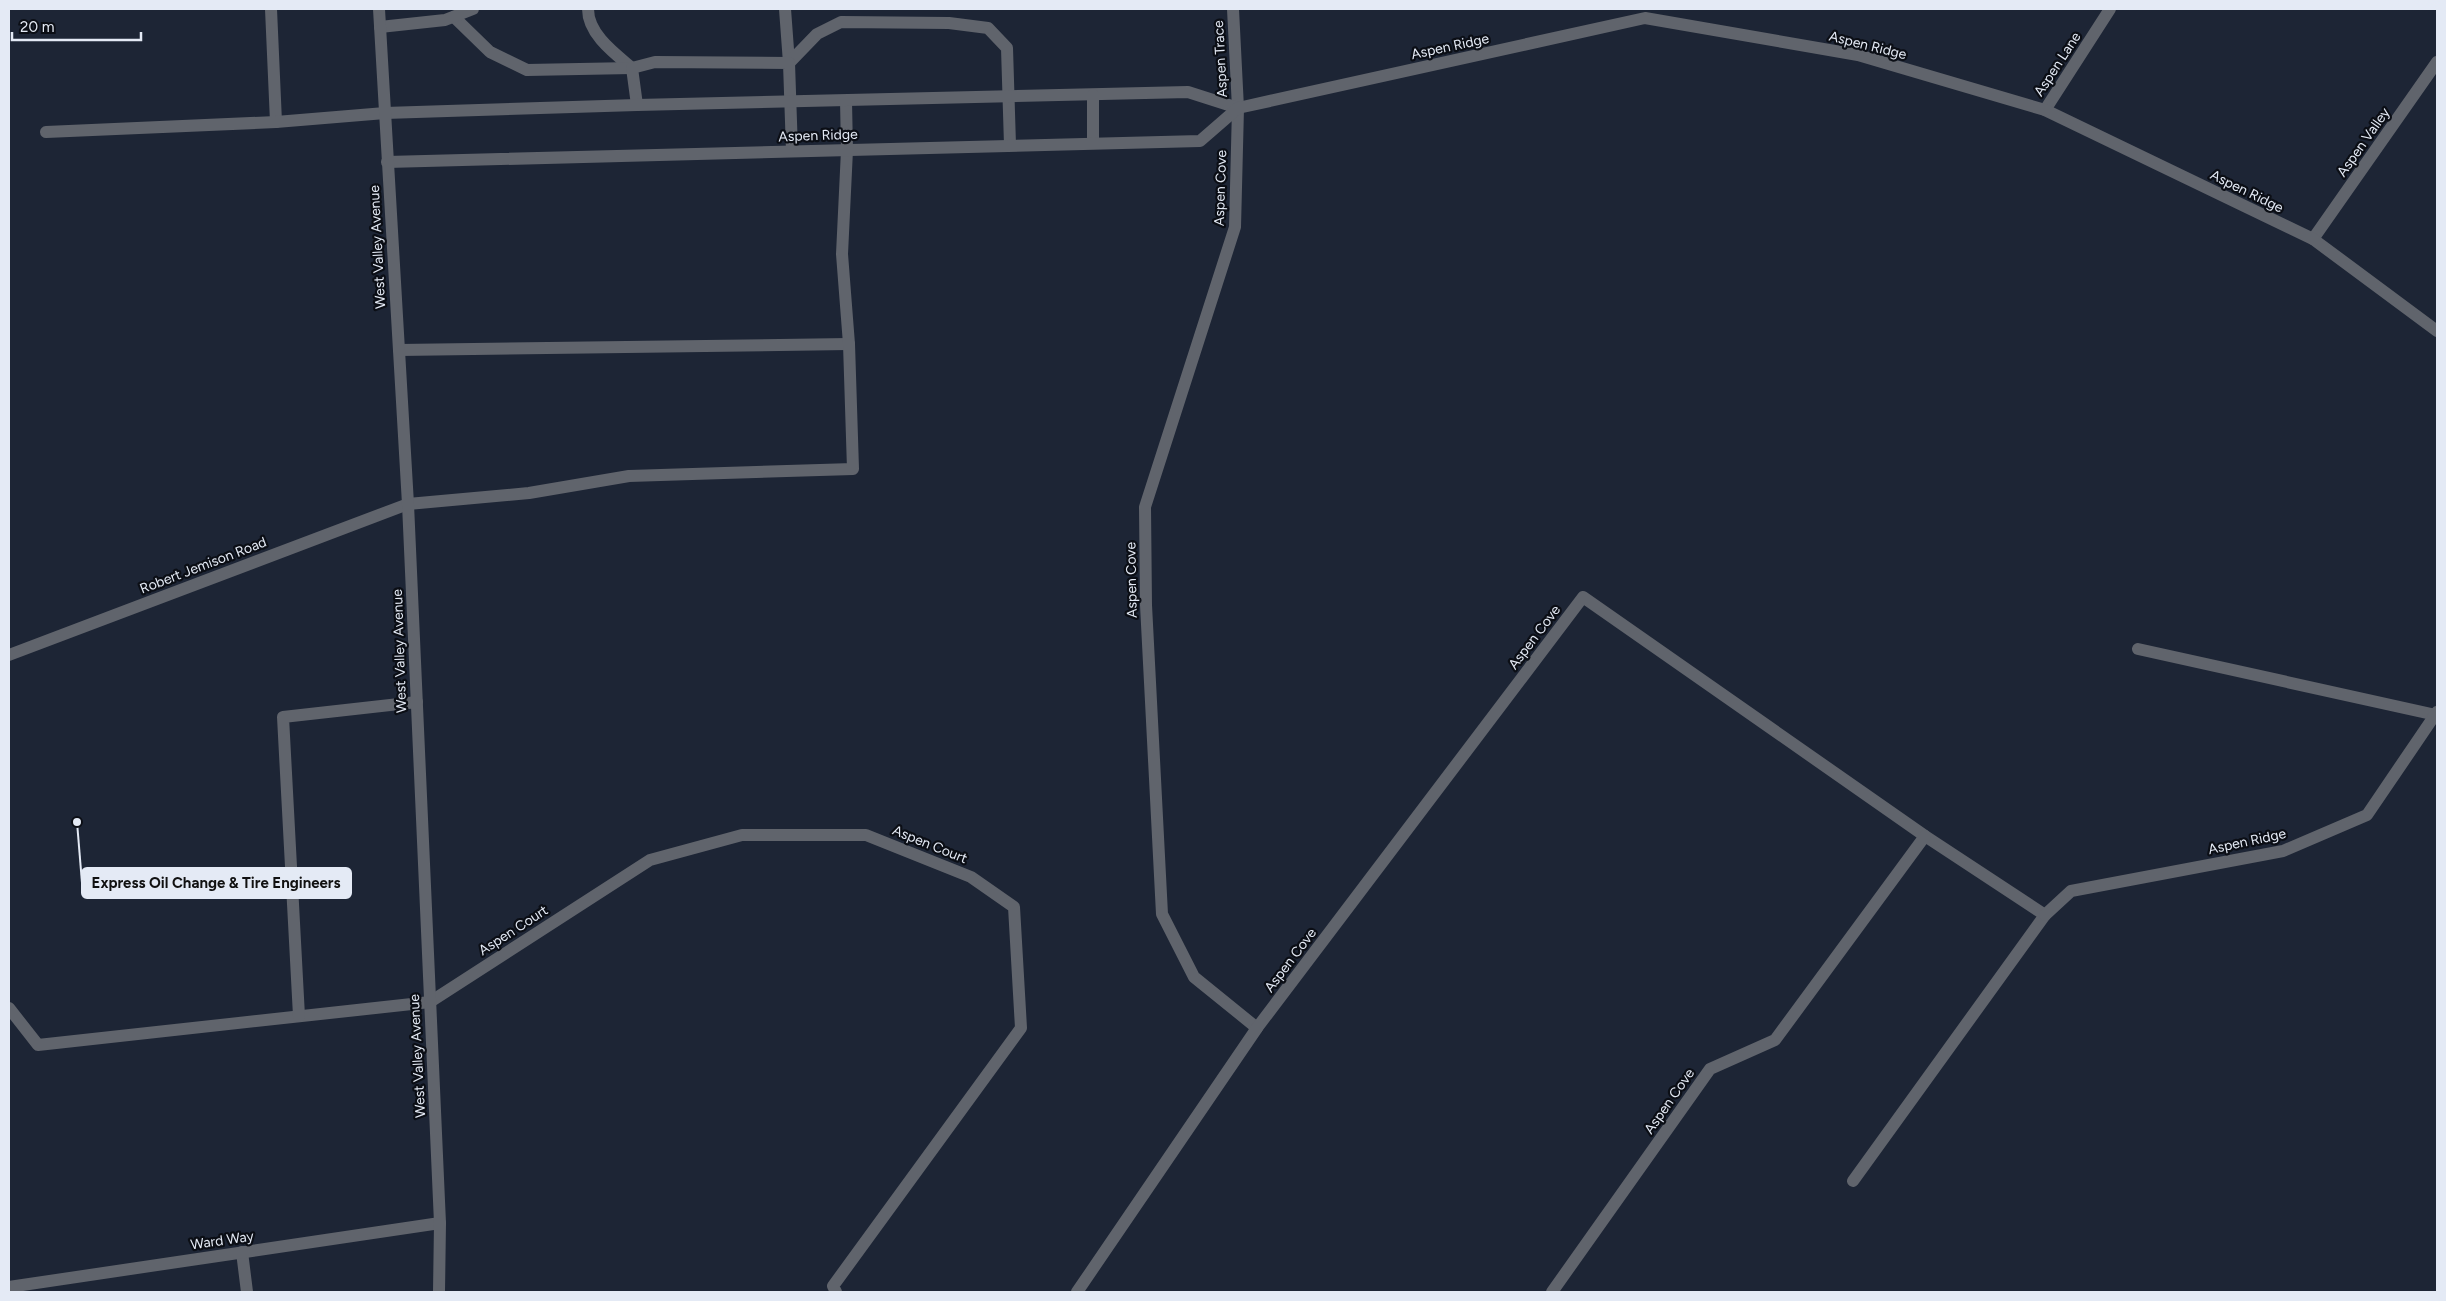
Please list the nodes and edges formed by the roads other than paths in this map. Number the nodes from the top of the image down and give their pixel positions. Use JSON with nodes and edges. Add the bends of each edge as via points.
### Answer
{"nodes":[{"id":1,"x":271,"y":9,"type":"edge"},
{"id":2,"x":379,"y":9,"type":"edge"},
{"id":3,"x":473,"y":9,"type":"edge"},
{"id":4,"x":588,"y":9,"type":"edge"},
{"id":5,"x":785,"y":9,"type":"edge"},
{"id":6,"x":1233,"y":9,"type":"edge"},
{"id":7,"x":2110,"y":9,"type":"edge"},
{"id":8,"x":454,"y":17,"type":"junction"},
{"id":9,"x":380,"y":27,"type":"junction"},
{"id":10,"x":2437,"y":62,"type":"edge"},
{"id":11,"x":789,"y":63,"type":"junction"},
{"id":12,"x":632,"y":68,"type":"junction"},
{"id":13,"x":1093,"y":95,"type":"junction"},
{"id":14,"x":1010,"y":97,"type":"junction"},
{"id":15,"x":846,"y":101,"type":"junction"},
{"id":16,"x":790,"y":103,"type":"junction"},
{"id":17,"x":637,"y":105,"type":"junction"},
{"id":18,"x":1238,"y":108,"type":"junction"},
{"id":19,"x":2045,"y":110,"type":"junction"},
{"id":20,"x":385,"y":113,"type":"junction"},
{"id":21,"x":276,"y":122,"type":"junction"},
{"id":22,"x":46,"y":132,"type":"dead end"},
{"id":23,"x":1093,"y":143,"type":"junction"},
{"id":24,"x":1010,"y":145,"type":"junction"},
{"id":25,"x":847,"y":150,"type":"junction"},
{"id":26,"x":792,"y":151,"type":"junction"},
{"id":27,"x":387,"y":162,"type":"junction"},
{"id":28,"x":2313,"y":239,"type":"junction"},
{"id":29,"x":2437,"y":331,"type":"edge"},
{"id":30,"x":849,"y":344,"type":"junction"},
{"id":31,"x":399,"y":350,"type":"junction"},
{"id":32,"x":408,"y":504,"type":"junction"},
{"id":33,"x":2138,"y":649,"type":"dead end"},
{"id":34,"x":9,"y":655,"type":"edge"},
{"id":35,"x":416,"y":702,"type":"junction"},
{"id":36,"x":2436,"y":713,"type":"edge"},
{"id":37,"x":1925,"y":836,"type":"junction"},
{"id":38,"x":2046,"y":915,"type":"junction"},
{"id":39,"x":430,"y":1002,"type":"junction"},
{"id":40,"x":9,"y":1008,"type":"edge"},
{"id":41,"x":299,"y":1016,"type":"junction"},
{"id":42,"x":1257,"y":1028,"type":"junction"},
{"id":43,"x":1853,"y":1181,"type":"dead end"},
{"id":44,"x":440,"y":1223,"type":"junction"},
{"id":45,"x":242,"y":1252,"type":"junction"},
{"id":46,"x":9,"y":1287,"type":"edge"},
{"id":47,"x":832,"y":1290,"type":"edge"},
{"id":48,"x":247,"y":1292,"type":"edge"},
{"id":49,"x":439,"y":1292,"type":"edge"},
{"id":50,"x":1077,"y":1292,"type":"edge"},
{"id":51,"x":1552,"y":1292,"type":"edge"}],
"edges":[{"from":1,"to":21,"type":"street"},
{"from":2,"to":9,"type":"street","name":"West Valley Avenue"},
{"from":3,"to":8,"type":"street"},
{"from":4,"to":12,"type":"street","via":[[588,20],[607,46]]},
{"from":5,"to":11,"type":"street"},
{"from":6,"to":18,"type":"street","name":"Aspen Trace"},
{"from":7,"to":19,"type":"street","name":"Aspen Lane"},
{"from":8,"to":9,"type":"street"},
{"from":8,"to":12,"type":"street","via":[[490,52],[527,70]]},
{"from":9,"to":20,"type":"street","name":"West Valley Avenue"},
{"from":10,"to":28,"type":"street","name":"Aspen Valley"},
{"from":11,"to":12,"type":"street","via":[[656,62]]},
{"from":11,"to":14,"type":"street","via":[[817,34],[841,22],[949,23],[988,28],[1007,48]]},
{"from":11,"to":16,"type":"street"},
{"from":12,"to":17,"type":"street"},
{"from":13,"to":14,"type":"street"},
{"from":13,"to":18,"type":"street","via":[[1188,92]]},
{"from":13,"to":23,"type":"street"},
{"from":14,"to":15,"type":"street"},
{"from":14,"to":24,"type":"street"},
{"from":15,"to":16,"type":"street"},
{"from":15,"to":25,"type":"street"},
{"from":16,"to":17,"type":"street"},
{"from":16,"to":26,"type":"street"},
{"from":17,"to":20,"type":"street"},
{"from":18,"to":19,"type":"street","name":"Aspen Ridge","via":[[1645,18],[1858,55]]},
{"from":18,"to":23,"type":"street","name":"Aspen Ridge","via":[[1200,140]]},
{"from":18,"to":42,"type":"street","name":"Aspen Cove","via":[[1235,227],[1145,507],[1146,605],[1162,914],[1194,977]]},
{"from":19,"to":28,"type":"street","name":"Aspen Ridge"},
{"from":20,"to":21,"type":"street"},
{"from":20,"to":27,"type":"street","name":"West Valley Avenue"},
{"from":21,"to":22,"type":"street"},
{"from":23,"to":24,"type":"street","name":"Aspen Ridge"},
{"from":24,"to":25,"type":"street","name":"Aspen Ridge"},
{"from":25,"to":26,"type":"street","name":"Aspen Ridge"},
{"from":25,"to":30,"type":"street","via":[[842,254]]},
{"from":26,"to":27,"type":"street","name":"Aspen Ridge"},
{"from":27,"to":31,"type":"street","name":"West Valley Avenue"},
{"from":28,"to":29,"type":"street","name":"Aspen Ridge"},
{"from":30,"to":31,"type":"street"},
{"from":30,"to":32,"type":"street","name":"Robert Jemison Road","via":[[853,470],[629,476],[528,493]]},
{"from":31,"to":32,"type":"street","name":"West Valley Avenue"},
{"from":32,"to":34,"type":"street","name":"Robert Jemison Road"},
{"from":32,"to":35,"type":"street","name":"West Valley Avenue"},
{"from":33,"to":36,"type":"street"},
{"from":35,"to":39,"type":"street","name":"West Valley Avenue"},
{"from":35,"to":41,"type":"street","via":[[283,717]]},
{"from":36,"to":38,"type":"street","name":"Aspen Ridge","via":[[2367,816],[2283,851],[2071,891]]},
{"from":37,"to":38,"type":"street","name":"Aspen Cove"},
{"from":37,"to":42,"type":"street","name":"Aspen Cove","via":[[1583,597]]},
{"from":37,"to":51,"type":"street","name":"Aspen Cove","via":[[1775,1040],[1710,1069]]},
{"from":38,"to":43,"type":"street"},
{"from":39,"to":41,"type":"street"},
{"from":39,"to":44,"type":"street","name":"West Valley Avenue"},
{"from":39,"to":47,"type":"street","name":"Aspen Court","via":[[650,860],[742,835],[866,835],[971,877],[1014,907],[1021,1028]]},
{"from":40,"to":41,"type":"street","via":[[38,1045]]},
{"from":42,"to":50,"type":"street","name":"Aspen Cove"},
{"from":44,"to":45,"type":"street","name":"Ward Way"},
{"from":44,"to":49,"type":"street","name":"West Valley Avenue"},
{"from":45,"to":46,"type":"street","name":"Ward Way"},
{"from":45,"to":48,"type":"street"}]}
